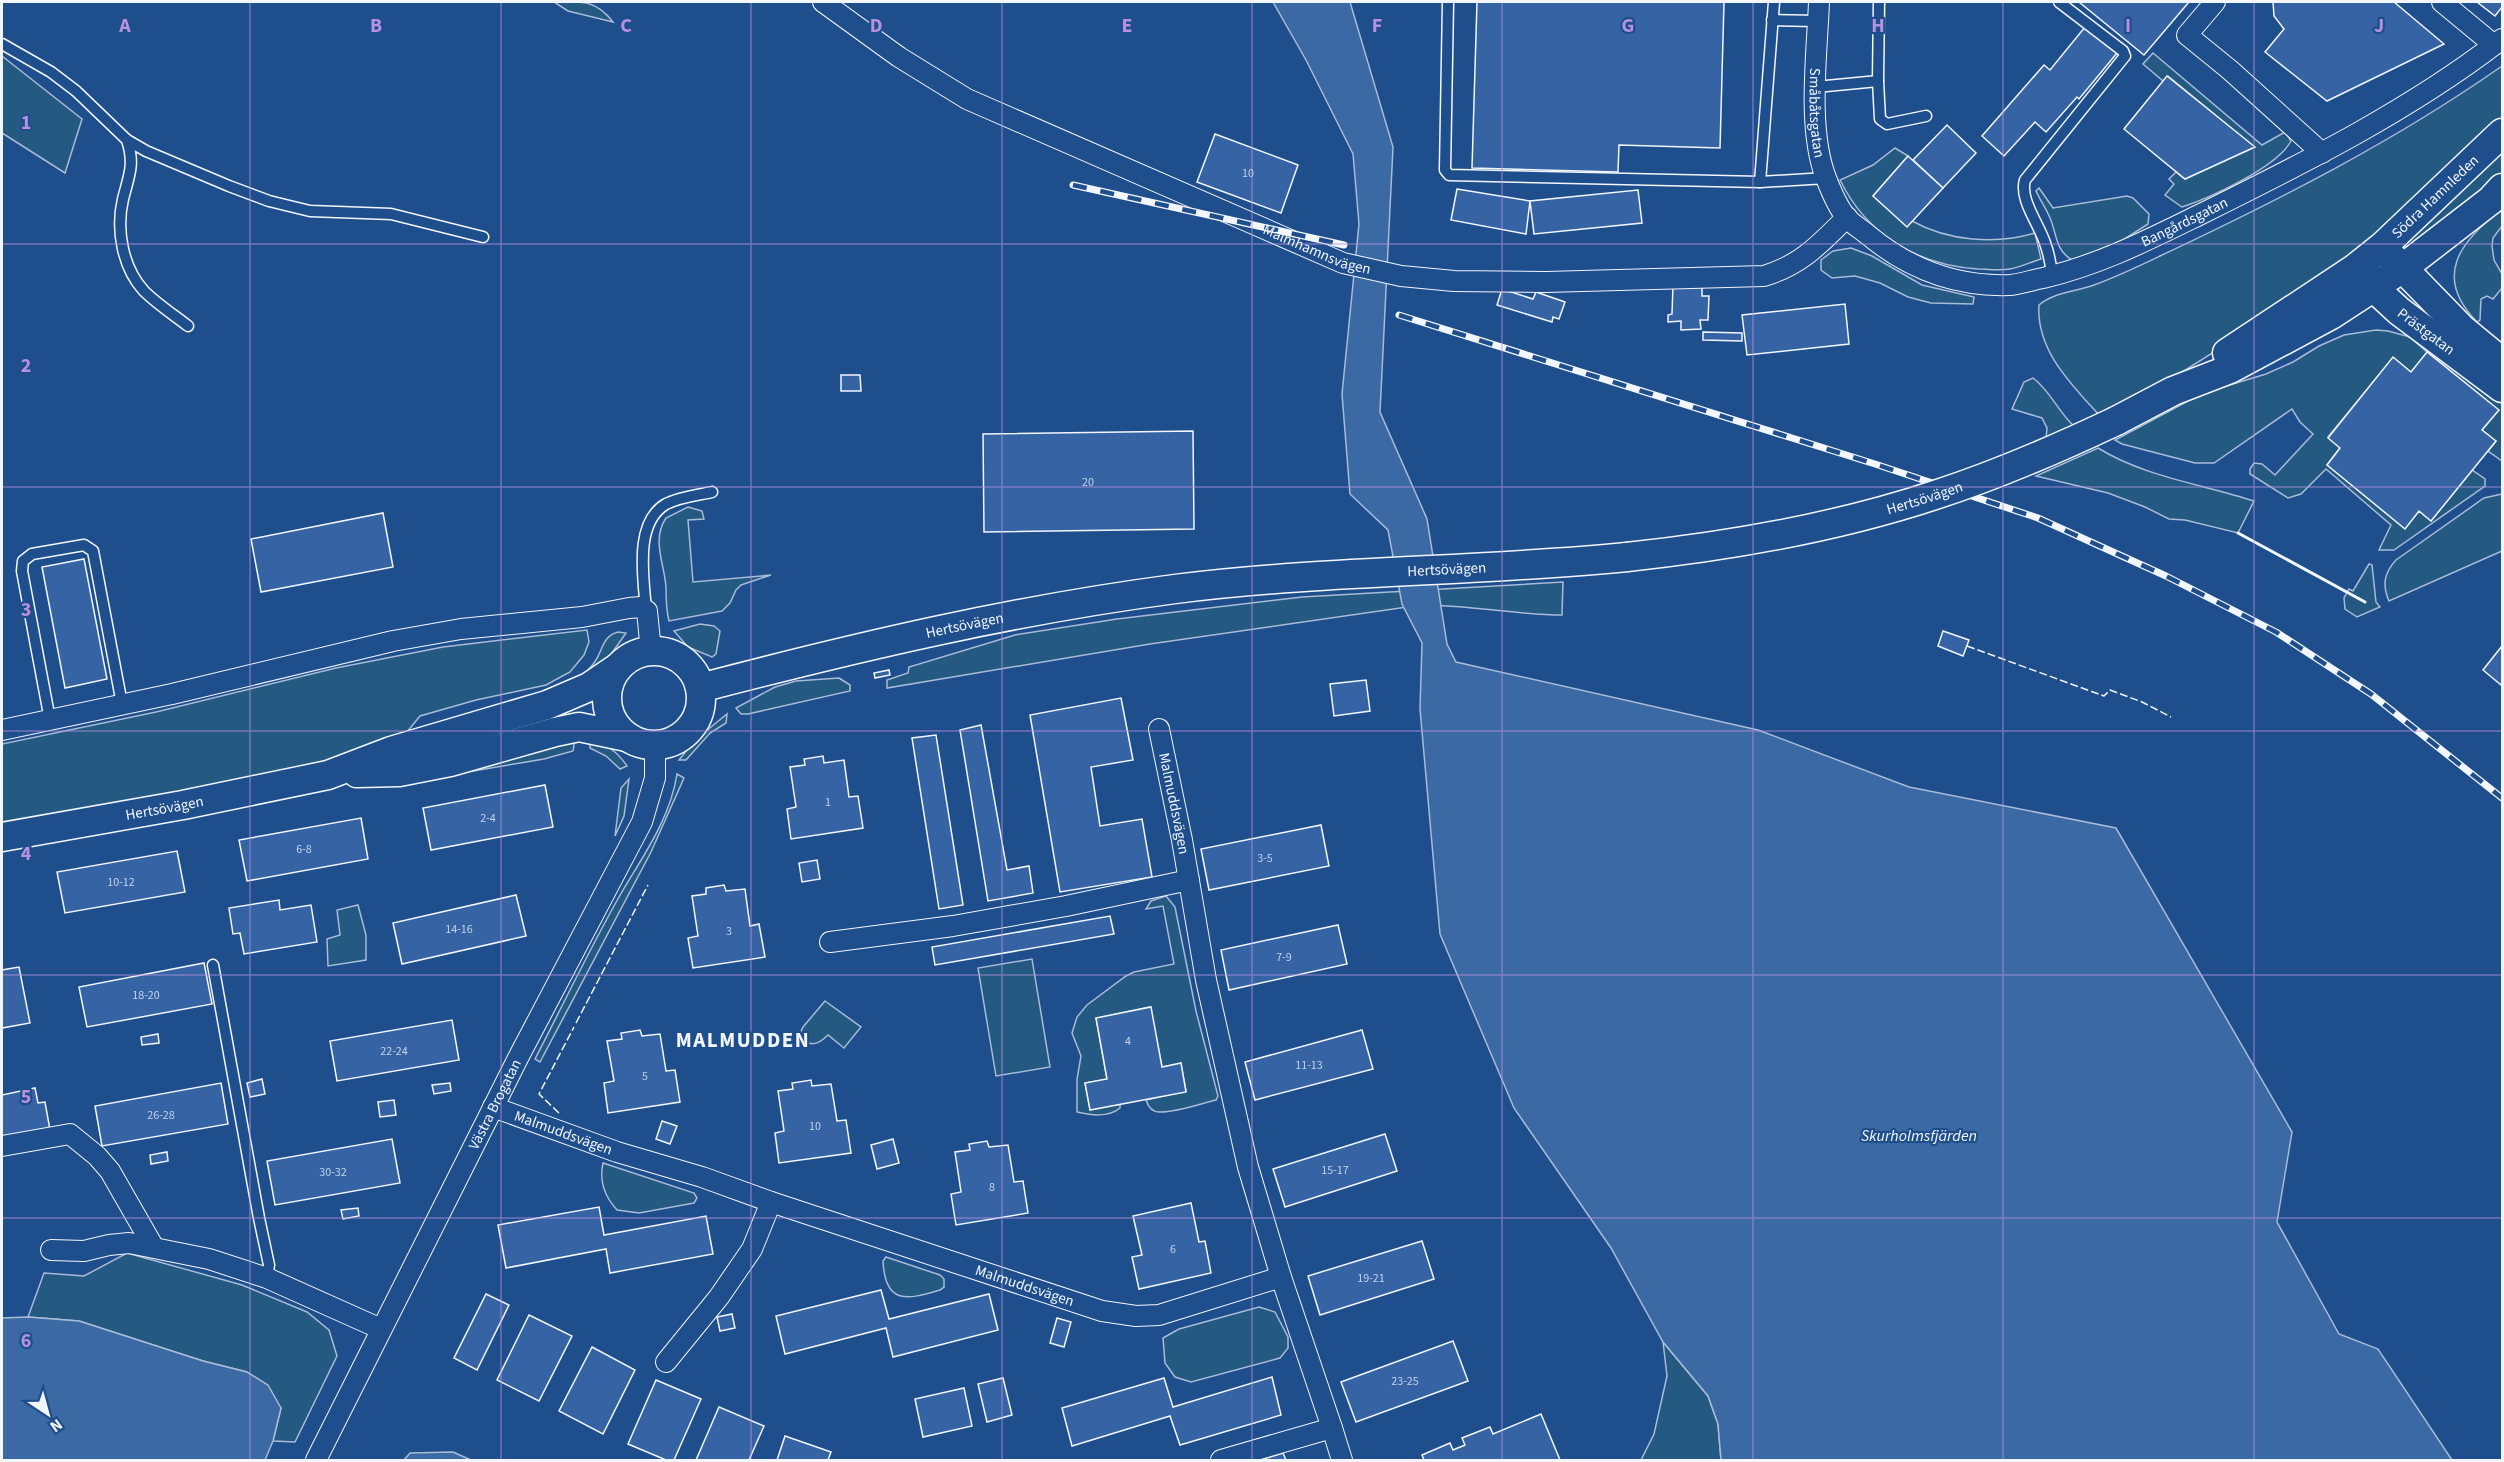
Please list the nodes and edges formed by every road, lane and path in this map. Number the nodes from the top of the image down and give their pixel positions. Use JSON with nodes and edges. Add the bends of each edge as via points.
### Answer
{"nodes":[{"id":1,"x":823,"y":2,"type":"edge"},
{"id":2,"x":1448,"y":2,"type":"edge"},
{"id":3,"x":1774,"y":2,"type":"edge"},
{"id":4,"x":1880,"y":2,"type":"edge"},
{"id":5,"x":2059,"y":2,"type":"edge"},
{"id":6,"x":2215,"y":2,"type":"edge"},
{"id":7,"x":2442,"y":2,"type":"edge"},
{"id":8,"x":1819,"y":11,"type":"edge"},
{"id":9,"x":1772,"y":20,"type":"junction"},
{"id":10,"x":2498,"y":42,"type":"edge"},
{"id":11,"x":2,"y":44,"type":"edge"},
{"id":12,"x":1878,"y":81,"type":"junction"},
{"id":13,"x":1816,"y":87,"type":"junction"},
{"id":14,"x":1926,"y":116,"type":"dead end"},
{"id":15,"x":2502,"y":133,"type":"edge"},
{"id":16,"x":127,"y":140,"type":"junction"},
{"id":17,"x":2322,"y":153,"type":"junction"},
{"id":18,"x":1826,"y":178,"type":"junction"},
{"id":19,"x":1760,"y":182,"type":"junction"},
{"id":20,"x":2502,"y":188,"type":"edge"},
{"id":21,"x":1847,"y":217,"type":"junction"},
{"id":22,"x":483,"y":237,"type":"dead end"},
{"id":23,"x":2378,"y":268,"type":"junction"},
{"id":24,"x":2052,"y":276,"type":"junction"},
{"id":25,"x":188,"y":326,"type":"dead end"},
{"id":26,"x":2502,"y":362,"type":"edge"},
{"id":27,"x":2502,"y":388,"type":"edge"},
{"id":28,"x":712,"y":492,"type":"dead end"},
{"id":29,"x":646,"y":611,"type":"junction"},
{"id":30,"x":651,"y":651,"type":"junction"},
{"id":31,"x":617,"y":668,"type":"junction"},
{"id":32,"x":700,"y":688,"type":"junction"},
{"id":33,"x":122,"y":704,"type":"junction"},
{"id":34,"x":50,"y":720,"type":"junction"},
{"id":35,"x":1159,"y":729,"type":"dead end"},
{"id":36,"x":2,"y":730,"type":"edge"},
{"id":37,"x":627,"y":737,"type":"junction"},
{"id":38,"x":655,"y":745,"type":"junction"},
{"id":39,"x":328,"y":775,"type":"junction"},
{"id":40,"x":2,"y":837,"type":"edge"},
{"id":41,"x":1189,"y":880,"type":"junction"},
{"id":42,"x":830,"y":942,"type":"dead end"},
{"id":43,"x":213,"y":965,"type":"dead end"},
{"id":44,"x":493,"y":1107,"type":"junction"},
{"id":45,"x":2,"y":1146,"type":"edge"},
{"id":46,"x":771,"y":1202,"type":"junction"},
{"id":47,"x":153,"y":1246,"type":"junction"},
{"id":48,"x":51,"y":1250,"type":"dead end"},
{"id":49,"x":1281,"y":1277,"type":"junction"},
{"id":50,"x":267,"y":1278,"type":"junction"},
{"id":51,"x":381,"y":1329,"type":"junction"},
{"id":52,"x":666,"y":1362,"type":"dead end"},
{"id":53,"x":1332,"y":1428,"type":"junction"},
{"id":54,"x":316,"y":1461,"type":"edge"},
{"id":55,"x":1221,"y":1461,"type":"edge"},
{"id":56,"x":1342,"y":1461,"type":"edge"}],
"edges":[{"from":1,"to":21,"type":"street","name":"Malmhamnsvägen","via":[[899,57],[967,99],[1343,263],[1401,276],[1546,282],[1764,276],[1799,262]]},
{"from":2,"to":19,"type":"lane","via":[[1444,170],[1449,175]]},
{"from":3,"to":9,"type":"lane"},
{"from":4,"to":12,"type":"lane"},
{"from":5,"to":24,"type":"lane","via":[[2125,56],[2025,180],[2026,200],[2045,241]]},
{"from":6,"to":17,"type":"street","via":[[2187,35]]},
{"from":7,"to":10,"type":"street"},
{"from":8,"to":9,"type":"lane"},
{"from":8,"to":13,"type":"street","name":"Småbåtsgatan"},
{"from":9,"to":19,"type":"lane"},
{"from":10,"to":17,"type":"street","name":"Bangårdsgatan","via":[[2463,69]]},
{"from":11,"to":16,"type":"lane","via":[[76,91]]},
{"from":12,"to":13,"type":"lane"},
{"from":12,"to":14,"type":"lane","via":[[1880,119],[1887,124]]},
{"from":13,"to":18,"type":"street","name":"Småbåtsgatan","via":[[1817,134]]},
{"from":15,"to":23,"type":"main road","name":"Södra Hamnleden"},
{"from":16,"to":22,"type":"lane","via":[[269,201],[310,211],[391,214]]},
{"from":16,"to":25,"type":"lane","via":[[132,162],[119,221],[122,244],[143,290]]},
{"from":17,"to":24,"type":"street","name":"Bangårdsgatan","via":[[2105,260]]},
{"from":18,"to":19,"type":"lane"},
{"from":18,"to":21,"type":"street","name":"Småbåtsgatan"},
{"from":20,"to":23,"type":"main road","name":"Södra Hamnleden","via":[[2491,200]]},
{"from":21,"to":24,"type":"street","name":"Bangårdsgatan","via":[[1907,262],[1950,280],[2012,285]]},
{"from":23,"to":26,"type":"main road","name":"Prästgatan"},
{"from":23,"to":27,"type":"main road","name":"Prästgatan","via":[[2399,311]]},
{"from":23,"to":32,"type":"main road","name":"Hertsövägen","bridge":true,"via":[[2255,334],[2173,391],[2116,421],[1992,475],[1886,510],[1772,537],[1627,557],[1225,584],[1072,604],[865,645]]},
{"from":28,"to":29,"type":"lane","via":[[665,505],[649,521],[642,555]]},
{"from":29,"to":30,"type":"street"},
{"from":29,"to":33,"type":"street","via":[[641,607],[629,608],[582,617],[461,629],[352,650]]},
{"from":30,"to":31,"type":"main road","via":[[633,656]]},
{"from":30,"to":32,"type":"main road","via":[[664,652],[682,661]]},
{"from":31,"to":37,"type":"main road","via":[[607,705],[617,728]]},
{"from":31,"to":39,"type":"main road","name":"Hertsövägen","via":[[589,687],[547,705],[392,751]]},
{"from":32,"to":38,"type":"main road","via":[[701,700],[694,723],[677,739]]},
{"from":33,"to":34,"type":"street"},
{"from":33,"to":34,"type":"lane","via":[[93,551],[84,545],[32,554],[23,561],[22,571]]},
{"from":34,"to":36,"type":"street"},
{"from":35,"to":41,"type":"street","name":"Malmuddsvägen"},
{"from":37,"to":38,"type":"main road"},
{"from":37,"to":39,"type":"main road","name":"Hertsövägen","via":[[579,727],[399,772]]},
{"from":38,"to":44,"type":"street","name":"Västra Brogatan","via":[[655,778],[642,822]]},
{"from":39,"to":40,"type":"main road","name":"Hertsövägen"},
{"from":41,"to":42,"type":"street","via":[[952,926]]},
{"from":41,"to":49,"type":"street","name":"Malmuddsvägen","via":[[1206,980],[1248,1167]]},
{"from":43,"to":50,"type":"lane","via":[[269,1265]]},
{"from":44,"to":46,"type":"street","name":"Malmuddsvägen"},
{"from":44,"to":51,"type":"street","name":"Västra Brogatan"},
{"from":45,"to":47,"type":"street","via":[[70,1134],[110,1171]]},
{"from":46,"to":49,"type":"street","name":"Malmuddsvägen","via":[[1102,1311],[1136,1316],[1168,1312]]},
{"from":46,"to":52,"type":"street","via":[[752,1249],[719,1298]]},
{"from":47,"to":48,"type":"street","via":[[129,1243],[84,1251]]},
{"from":47,"to":50,"type":"street"},
{"from":49,"to":53,"type":"street","name":"Malmuddsvägen"},
{"from":50,"to":51,"type":"street"},
{"from":51,"to":54,"type":"street","name":"Västra Brogatan"},
{"from":53,"to":55,"type":"street"},
{"from":53,"to":56,"type":"street","name":"Malmuddsvägen"}]}
